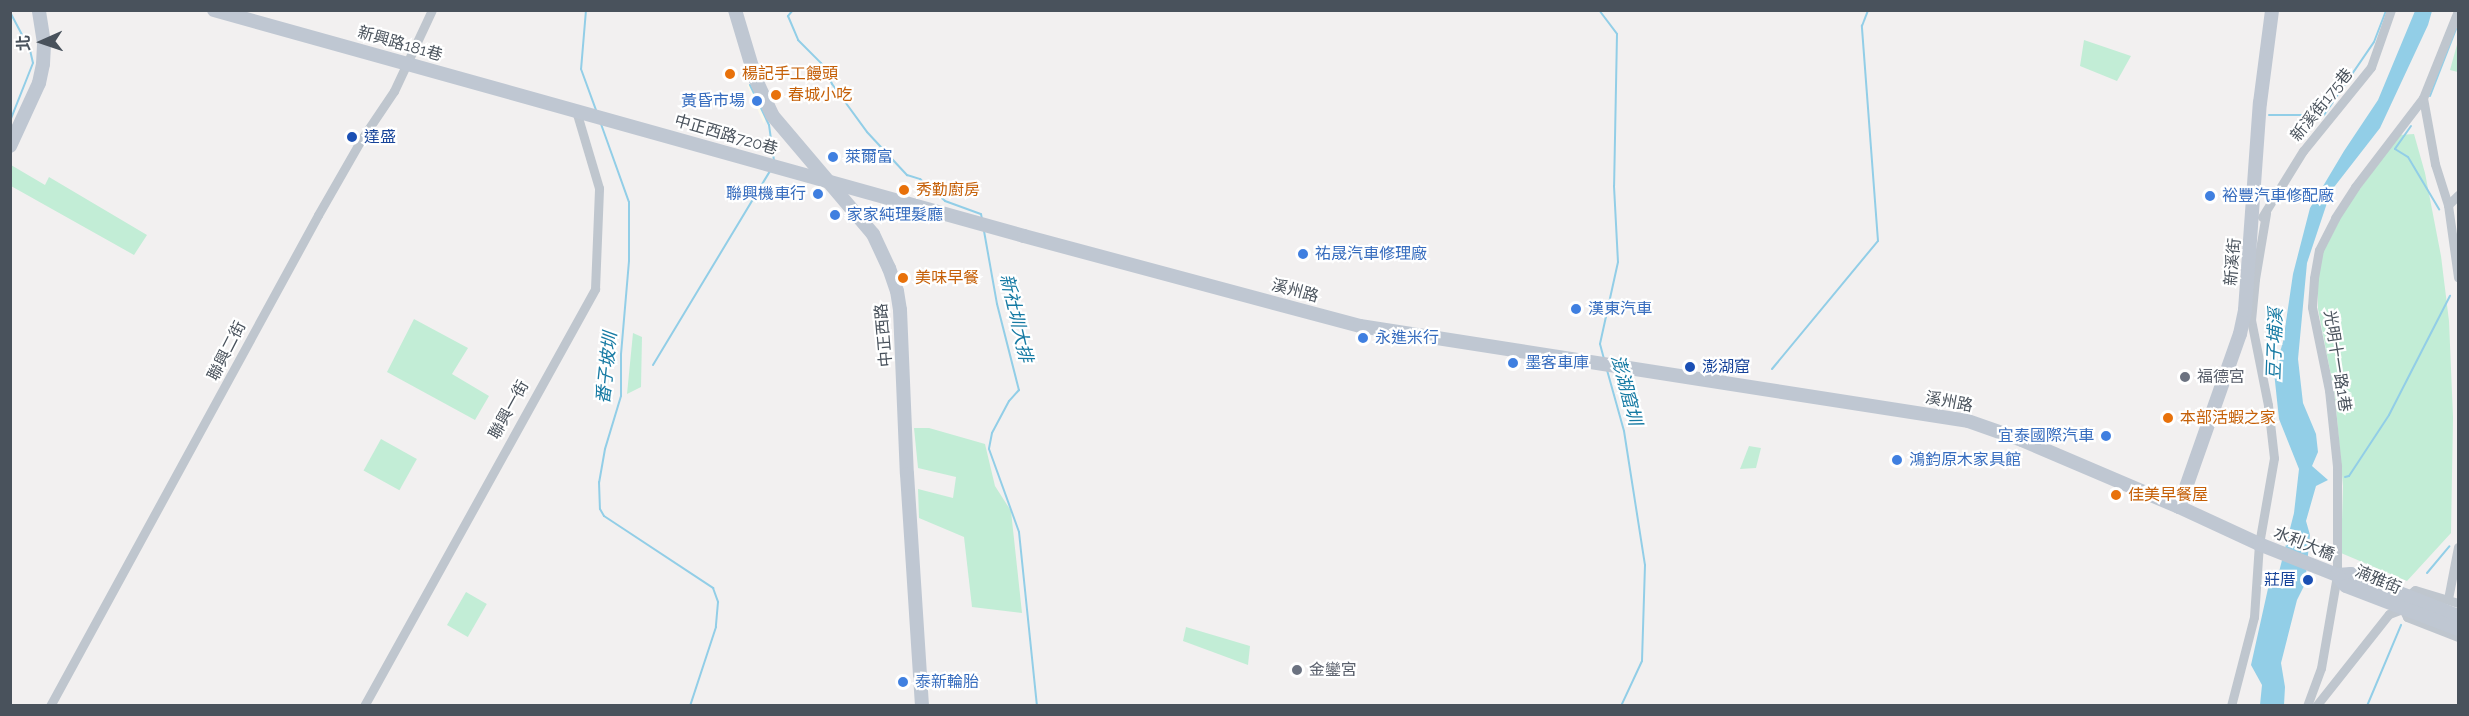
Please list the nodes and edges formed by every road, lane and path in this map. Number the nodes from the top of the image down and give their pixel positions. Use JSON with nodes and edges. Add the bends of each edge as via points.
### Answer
{"nodes":[{"id":1,"x":39,"y":10,"type":"edge"},
{"id":2,"x":213,"y":10,"type":"edge"},
{"id":3,"x":432,"y":10,"type":"edge"},
{"id":4,"x":735,"y":10,"type":"edge"},
{"id":5,"x":2272,"y":10,"type":"edge"},
{"id":6,"x":2391,"y":10,"type":"edge"},
{"id":7,"x":2458,"y":11,"type":"edge"},
{"id":8,"x":406,"y":63,"type":"junction"},
{"id":9,"x":2423,"y":98,"type":"junction"},
{"id":10,"x":576,"y":111,"type":"junction"},
{"id":11,"x":615,"y":121,"type":"joint"},
{"id":12,"x":10,"y":146,"type":"edge"},
{"id":13,"x":828,"y":181,"type":"junction"},
{"id":14,"x":2458,"y":195,"type":"edge"},
{"id":15,"x":2448,"y":205,"type":"junction"},
{"id":16,"x":2266,"y":213,"type":"junction"},
{"id":17,"x":2252,"y":227,"type":"junction"},
{"id":18,"x":2458,"y":277,"type":"edge"},
{"id":19,"x":2248,"y":315,"type":"junction"},
{"id":20,"x":2179,"y":507,"type":"junction"},
{"id":21,"x":2259,"y":544,"type":"junction"},
{"id":22,"x":2458,"y":547,"type":"edge"},
{"id":23,"x":2337,"y":575,"type":"junction"},
{"id":24,"x":2448,"y":599,"type":"junction"},
{"id":25,"x":2404,"y":603,"type":"junction"},
{"id":26,"x":2458,"y":603,"type":"edge"},
{"id":27,"x":2458,"y":616,"type":"edge"},
{"id":28,"x":2458,"y":629,"type":"edge"},
{"id":29,"x":2458,"y":637,"type":"edge"},
{"id":30,"x":50,"y":705,"type":"edge"},
{"id":31,"x":364,"y":705,"type":"edge"},
{"id":32,"x":922,"y":705,"type":"edge"},
{"id":33,"x":2231,"y":705,"type":"edge"},
{"id":34,"x":2307,"y":705,"type":"edge"},
{"id":35,"x":2316,"y":705,"type":"edge"}],
"edges":[{"from":1,"to":12,"type":"street","via":[[44,43],[39,84]]},
{"from":2,"to":8,"type":"street","name":"新興路181巷"},
{"from":3,"to":8,"type":"street","name":"聯興二街"},
{"from":4,"to":13,"type":"street","name":"中正西路","via":[[771,116]]},
{"from":5,"to":17,"type":"street","name":"新溪街","via":[[2260,103]]},
{"from":6,"to":16,"type":"street","name":"新溪街175巷","via":[[2371,68],[2303,151]]},
{"from":7,"to":9,"type":"street","name":"光明十一路1巷"},
{"from":8,"to":10,"type":"street","name":"新興路181巷"},
{"from":8,"to":30,"type":"street","name":"聯興二街","via":[[394,91],[318,214]]},
{"from":9,"to":15,"type":"street","via":[[2435,164]]},
{"from":9,"to":23,"type":"street","name":"光明十一路1巷","via":[[2335,218],[2319,250],[2313,307],[2329,390],[2337,466]]},
{"from":10,"to":11,"type":"street","name":"新興路181巷"},
{"from":10,"to":31,"type":"street","name":"聯興一街","via":[[599,188],[595,289]]},
{"from":11,"to":13,"type":"street","name":"中正西路720巷"},
{"from":13,"to":20,"type":"street","name":"溪州路","via":[[1360,326],[1968,421]]},
{"from":13,"to":32,"type":"street","name":"中正西路","via":[[873,234],[889,268],[900,310]]},
{"from":14,"to":15,"type":"street"},
{"from":15,"to":18,"type":"street"},
{"from":16,"to":17,"type":"street"},
{"from":16,"to":19,"type":"street"},
{"from":17,"to":19,"type":"street","name":"新溪街"},
{"from":19,"to":20,"type":"street","name":"新溪街"},
{"from":19,"to":21,"type":"street","via":[[2268,405],[2274,458]]},
{"from":20,"to":21,"type":"street","name":"溪州路"},
{"from":21,"to":23,"type":"street","name":"水利大橋"},
{"from":21,"to":33,"type":"street","via":[[2254,617]]},
{"from":22,"to":24,"type":"street"},
{"from":23,"to":25,"type":"street","name":"湳雅街","via":[[2346,586]]},
{"from":23,"to":34,"type":"street","name":"光明十一路1巷","via":[[2321,668]]},
{"from":24,"to":25,"type":"street","name":"湳雅街","via":[[2415,590]]},
{"from":24,"to":26,"type":"street","name":"湳雅街"},
{"from":25,"to":27,"type":"street"},
{"from":25,"to":28,"type":"street"},
{"from":25,"to":29,"type":"street","name":"湳雅街","via":[[2407,617]]},
{"from":25,"to":35,"type":"street","via":[[2389,614]]}]}
